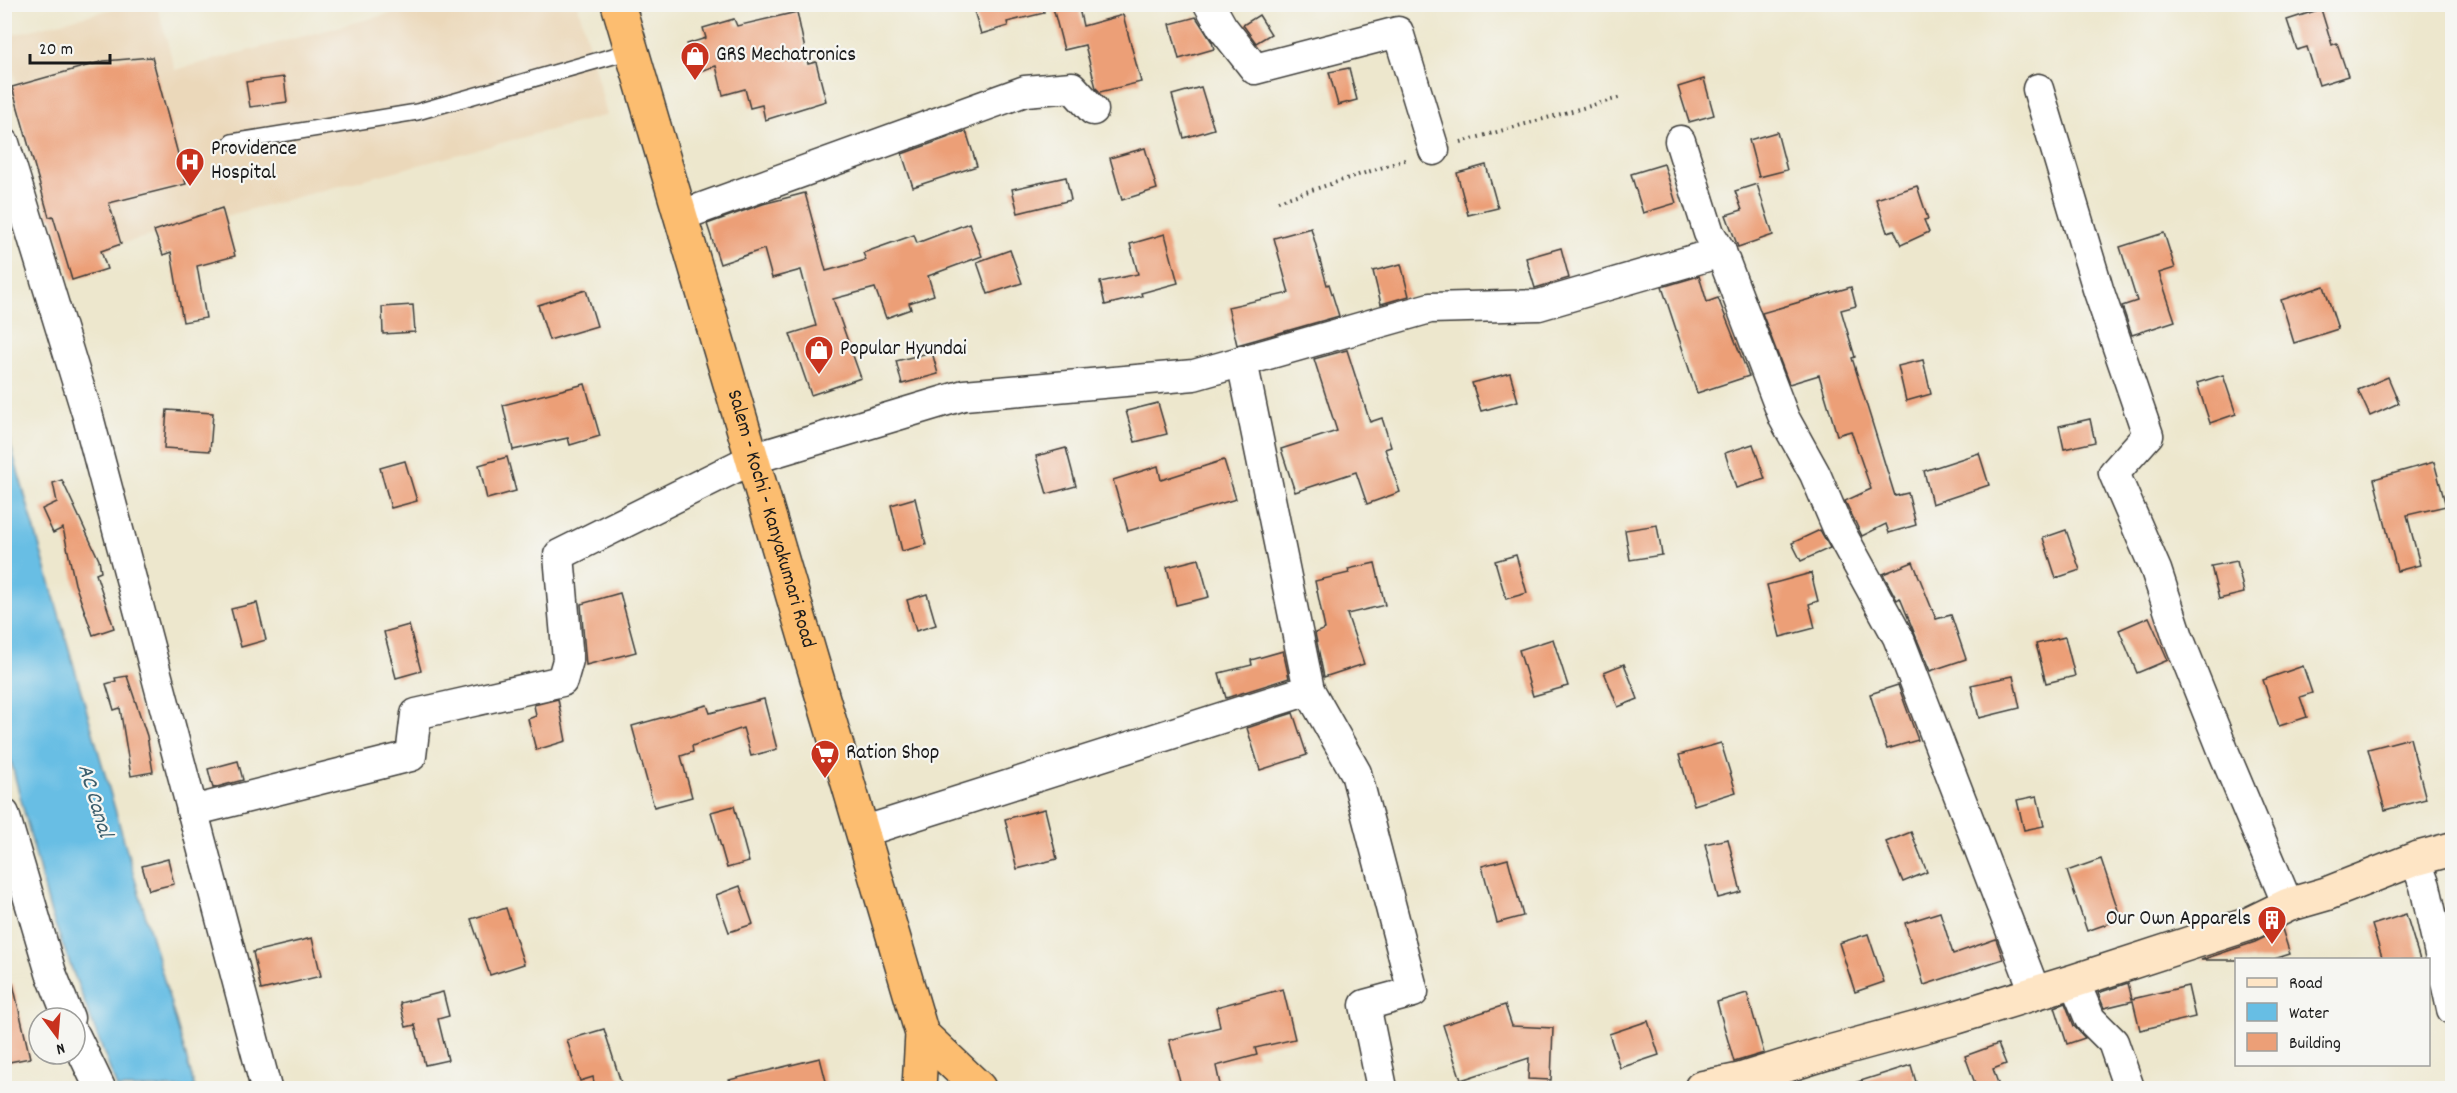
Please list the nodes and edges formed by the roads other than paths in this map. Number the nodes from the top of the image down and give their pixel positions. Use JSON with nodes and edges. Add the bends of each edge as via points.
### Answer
{"nodes":[{"id":1,"x":618,"y":4,"type":"edge"},
{"id":2,"x":1209,"y":4,"type":"edge"},
{"id":3,"x":631,"y":51,"type":"junction"},
{"id":4,"x":2038,"y":89,"type":"dead end"},
{"id":5,"x":1093,"y":110,"type":"dead end"},
{"id":6,"x":1680,"y":141,"type":"dead end"},
{"id":7,"x":232,"y":142,"type":"dead end"},
{"id":8,"x":4,"y":143,"type":"edge"},
{"id":9,"x":1434,"y":150,"type":"dead end"},
{"id":10,"x":680,"y":216,"type":"junction"},
{"id":11,"x":1721,"y":252,"type":"junction"},
{"id":12,"x":1242,"y":361,"type":"junction"},
{"id":13,"x":752,"y":459,"type":"junction"},
{"id":14,"x":1309,"y":690,"type":"junction"},
{"id":15,"x":192,"y":811,"type":"junction"},
{"id":16,"x":4,"y":814,"type":"edge"},
{"id":17,"x":862,"y":832,"type":"junction"},
{"id":18,"x":2452,"y":849,"type":"edge"},
{"id":19,"x":2415,"y":859,"type":"junction"},
{"id":20,"x":2288,"y":905,"type":"junction"},
{"id":21,"x":2074,"y":981,"type":"junction"},
{"id":22,"x":2035,"y":992,"type":"junction"},
{"id":23,"x":64,"y":1006,"type":"edge"},
{"id":24,"x":2452,"y":1009,"type":"edge"},
{"id":25,"x":922,"y":1034,"type":"junction"},
{"id":26,"x":87,"y":1061,"type":"edge"},
{"id":27,"x":100,"y":1089,"type":"edge"},
{"id":28,"x":266,"y":1089,"type":"edge"},
{"id":29,"x":920,"y":1089,"type":"edge"},
{"id":30,"x":979,"y":1089,"type":"edge"},
{"id":31,"x":1382,"y":1089,"type":"edge"},
{"id":32,"x":1701,"y":1089,"type":"edge"},
{"id":33,"x":2129,"y":1089,"type":"edge"}],
"edges":[{"from":1,"to":3,"type":"highway","name":"Salem - Kochi - Kanyakumari Road"},
{"from":2,"to":9,"type":"street","via":[[1255,69],[1398,32]]},
{"from":3,"to":7,"type":"lane","via":[[417,112]]},
{"from":3,"to":10,"type":"highway","name":"Salem - Kochi - Kanyakumari Road"},
{"from":4,"to":20,"type":"street","via":[[2098,289],[2148,435],[2114,473]]},
{"from":5,"to":10,"type":"street","via":[[1072,87],[1026,91]]},
{"from":6,"to":11,"type":"street","via":[[1709,233]]},
{"from":8,"to":15,"type":"street","via":[[87,413]]},
{"from":10,"to":13,"type":"highway","name":"Salem - Kochi - Kanyakumari Road"},
{"from":11,"to":12,"type":"street","via":[[1539,305],[1430,308]]},
{"from":11,"to":22,"type":"street","via":[[1784,418],[1815,474],[1838,528],[1898,636]]},
{"from":12,"to":13,"type":"street","via":[[1194,375],[964,395]]},
{"from":12,"to":14,"type":"street"},
{"from":13,"to":15,"type":"street","via":[[559,555],[568,660],[562,681],[416,714],[411,756]]},
{"from":13,"to":17,"type":"highway","name":"Salem - Kochi - Kanyakumari Road"},
{"from":14,"to":17,"type":"street"},
{"from":14,"to":31,"type":"street","via":[[1356,773],[1413,992],[1365,1005]]},
{"from":15,"to":28,"type":"street"},
{"from":16,"to":23,"type":"street"},
{"from":17,"to":25,"type":"highway","name":"Salem - Kochi - Kanyakumari Road"},
{"from":18,"to":19,"type":"street"},
{"from":19,"to":20,"type":"street"},
{"from":19,"to":24,"type":"street","via":[[2425,886]]},
{"from":20,"to":21,"type":"street","via":[[2249,924]]},
{"from":21,"to":22,"type":"street"},
{"from":21,"to":33,"type":"street","via":[[2090,1019],[2113,1042]]},
{"from":22,"to":32,"type":"street"},
{"from":25,"to":29,"type":"highway"},
{"from":25,"to":30,"type":"highway"},
{"from":26,"to":27,"type":"street"}]}
